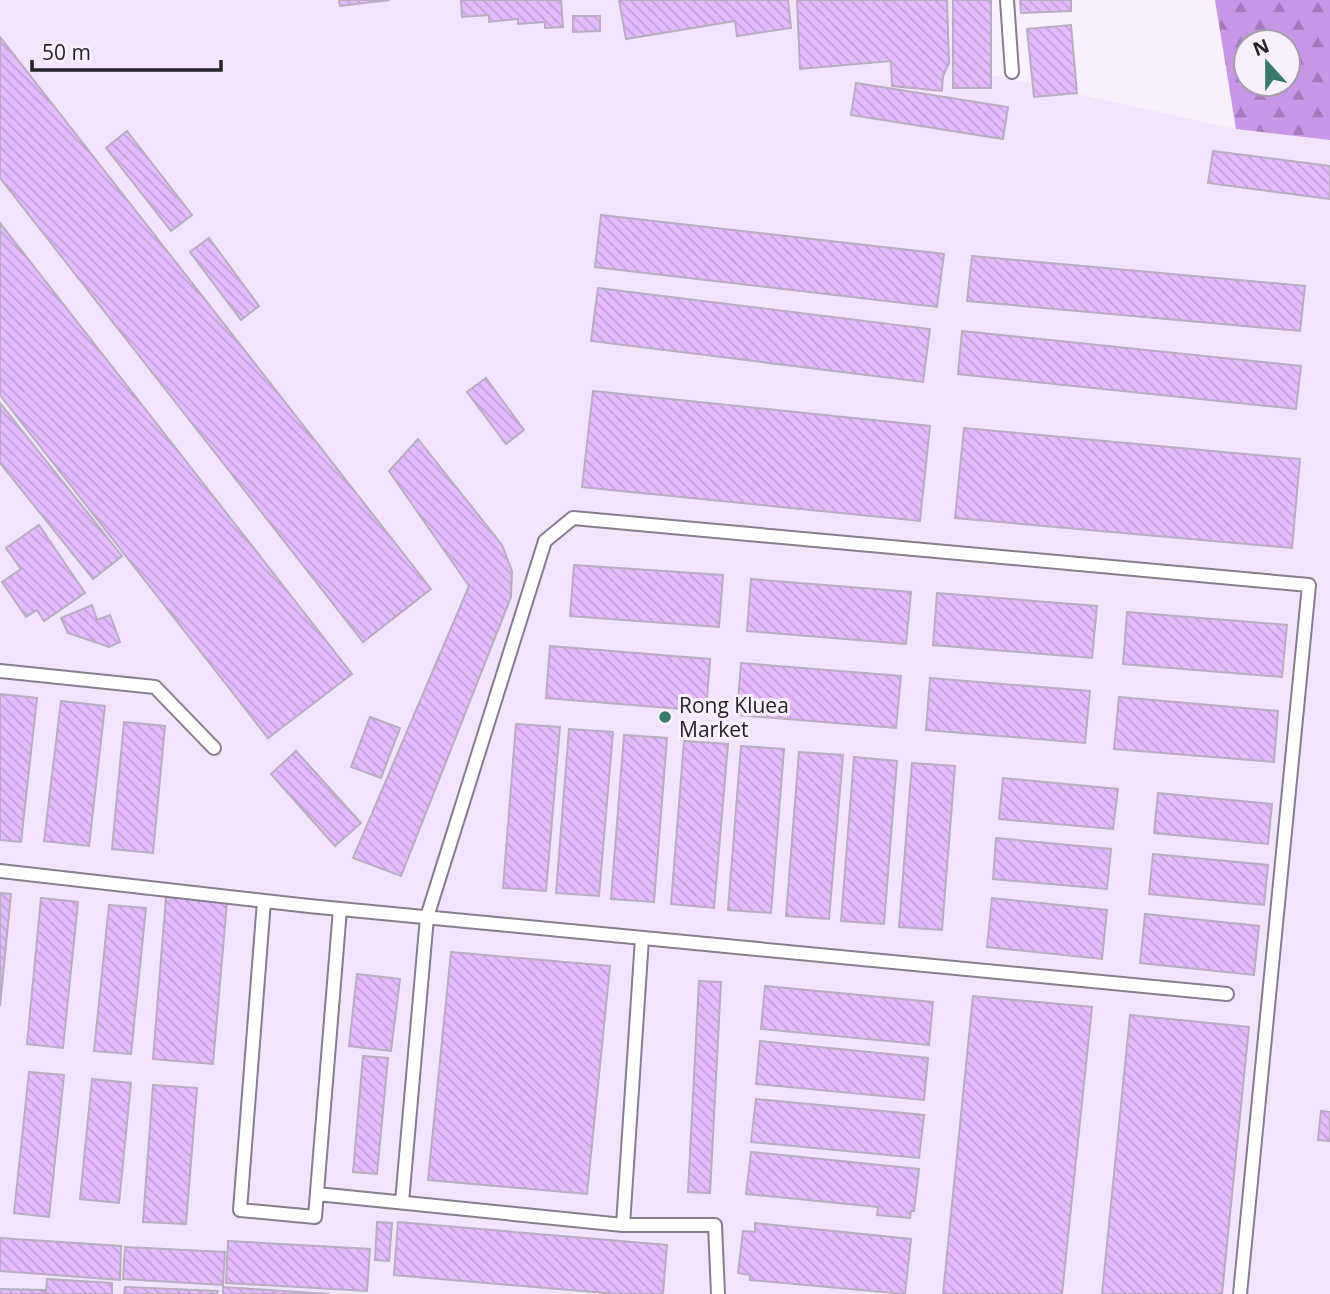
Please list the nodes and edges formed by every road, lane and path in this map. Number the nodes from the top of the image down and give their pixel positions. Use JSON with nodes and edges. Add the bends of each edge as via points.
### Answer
{"nodes":[{"id":1,"x":1007,"y":0,"type":"edge"},
{"id":2,"x":1012,"y":72,"type":"dead end"},
{"id":3,"x":0,"y":671,"type":"edge"},
{"id":4,"x":214,"y":748,"type":"dead end"},
{"id":5,"x":0,"y":871,"type":"edge"},
{"id":6,"x":264,"y":901,"type":"junction"},
{"id":7,"x":340,"y":909,"type":"junction"},
{"id":8,"x":426,"y":917,"type":"junction"},
{"id":9,"x":642,"y":938,"type":"junction"},
{"id":10,"x":1227,"y":994,"type":"dead end"},
{"id":11,"x":317,"y":1194,"type":"junction"},
{"id":12,"x":401,"y":1202,"type":"junction"},
{"id":13,"x":623,"y":1224,"type":"junction"},
{"id":14,"x":718,"y":1294,"type":"edge"},
{"id":15,"x":1241,"y":1294,"type":"edge"}],
"edges":[{"from":1,"to":2,"type":"lane"},
{"from":3,"to":4,"type":"lane","via":[[155,687]]},
{"from":5,"to":6,"type":"lane"},
{"from":6,"to":7,"type":"lane"},
{"from":6,"to":11,"type":"lane","via":[[240,1210],[315,1217]]},
{"from":7,"to":8,"type":"lane"},
{"from":7,"to":11,"type":"lane"},
{"from":8,"to":9,"type":"lane"},
{"from":8,"to":12,"type":"lane"},
{"from":8,"to":15,"type":"lane","via":[[545,541],[573,518],[1309,585]]},
{"from":9,"to":10,"type":"lane"},
{"from":9,"to":13,"type":"lane"},
{"from":11,"to":12,"type":"lane"},
{"from":12,"to":13,"type":"lane"},
{"from":13,"to":14,"type":"lane","via":[[715,1225]]}]}
